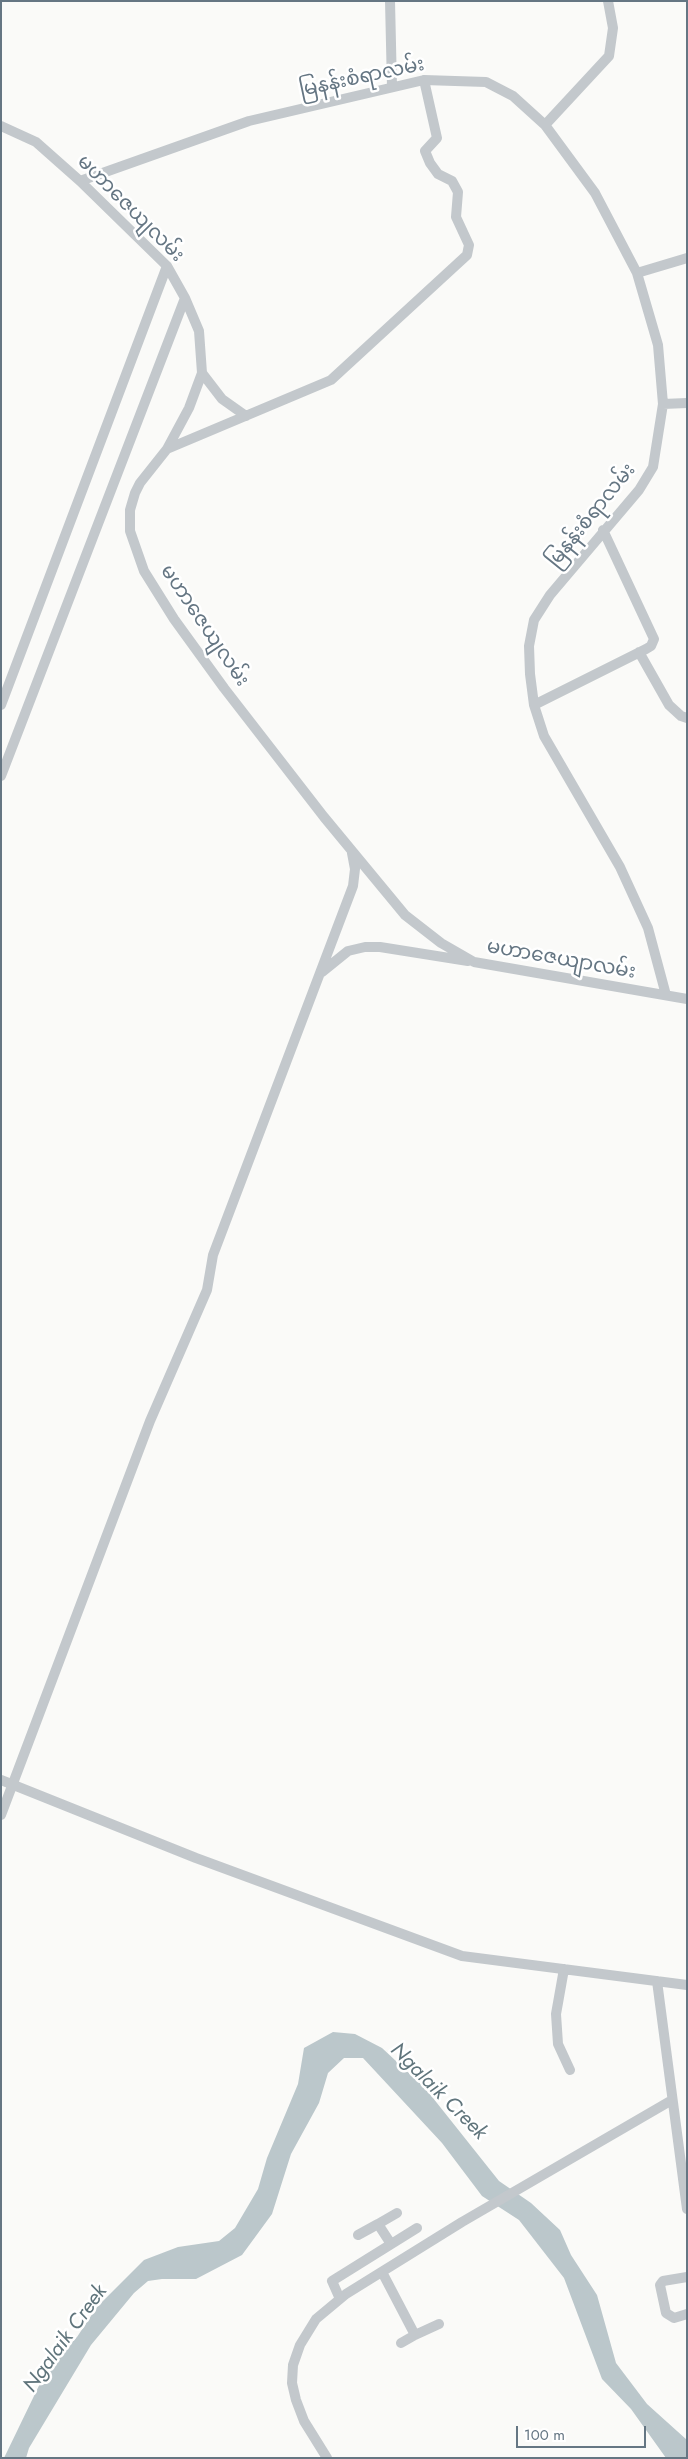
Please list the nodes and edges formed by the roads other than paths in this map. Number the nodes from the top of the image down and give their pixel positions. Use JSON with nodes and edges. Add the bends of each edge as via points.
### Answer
{"nodes":[{"id":1,"x":390,"y":1,"type":"edge"},
{"id":2,"x":608,"y":1,"type":"edge"},
{"id":3,"x":424,"y":80,"type":"junction"},
{"id":4,"x":392,"y":87,"type":"junction"},
{"id":5,"x":545,"y":125,"type":"junction"},
{"id":6,"x":1,"y":126,"type":"edge"},
{"id":7,"x":80,"y":180,"type":"junction"},
{"id":8,"x":687,"y":258,"type":"edge"},
{"id":9,"x":167,"y":266,"type":"junction"},
{"id":10,"x":637,"y":273,"type":"junction"},
{"id":11,"x":185,"y":298,"type":"junction"},
{"id":12,"x":202,"y":373,"type":"junction"},
{"id":13,"x":687,"y":403,"type":"edge"},
{"id":14,"x":663,"y":404,"type":"junction"},
{"id":15,"x":246,"y":416,"type":"junction"},
{"id":16,"x":167,"y":449,"type":"junction"},
{"id":17,"x":604,"y":530,"type":"junction"},
{"id":18,"x":639,"y":652,"type":"junction"},
{"id":19,"x":1,"y":705,"type":"edge"},
{"id":20,"x":534,"y":705,"type":"junction"},
{"id":21,"x":687,"y":718,"type":"edge"},
{"id":22,"x":1,"y":776,"type":"edge"},
{"id":23,"x":352,"y":852,"type":"junction"},
{"id":24,"x":374,"y":875,"type":"joint"},
{"id":25,"x":474,"y":962,"type":"junction"},
{"id":26,"x":319,"y":974,"type":"junction"},
{"id":27,"x":666,"y":995,"type":"junction"},
{"id":28,"x":687,"y":998,"type":"edge"},
{"id":29,"x":1,"y":1780,"type":"edge"},
{"id":30,"x":13,"y":1784,"type":"junction"},
{"id":31,"x":1,"y":1815,"type":"edge"},
{"id":32,"x":564,"y":1969,"type":"junction"},
{"id":33,"x":656,"y":1981,"type":"junction"},
{"id":34,"x":687,"y":1985,"type":"edge"},
{"id":35,"x":570,"y":2070,"type":"dead end"},
{"id":36,"x":672,"y":2100,"type":"junction"},
{"id":37,"x":687,"y":2209,"type":"edge"},
{"id":38,"x":397,"y":2213,"type":"dead end"},
{"id":39,"x":378,"y":2224,"type":"junction"},
{"id":40,"x":417,"y":2228,"type":"dead end"},
{"id":41,"x":358,"y":2235,"type":"dead end"},
{"id":42,"x":391,"y":2244,"type":"junction"},
{"id":43,"x":382,"y":2272,"type":"junction"},
{"id":44,"x":687,"y":2277,"type":"edge"},
{"id":45,"x":340,"y":2299,"type":"junction"},
{"id":46,"x":687,"y":2314,"type":"edge"},
{"id":47,"x":439,"y":2324,"type":"dead end"},
{"id":48,"x":416,"y":2335,"type":"junction"},
{"id":49,"x":401,"y":2342,"type":"dead end"},
{"id":50,"x":326,"y":2458,"type":"edge"}],
"edges":[{"from":1,"to":4,"type":"street"},
{"from":2,"to":5,"type":"street","via":[[613,28],[609,56]]},
{"from":3,"to":4,"type":"street","name":"မြနန်းစံရာလမ်း"},
{"from":3,"to":5,"type":"street","name":"မြနန်းစံရာလမ်း","via":[[486,82],[513,96]]},
{"from":3,"to":15,"type":"street","via":[[437,138],[425,151],[438,174],[452,181],[458,192],[456,217],[469,245],[467,255],[332,380]]},
{"from":4,"to":7,"type":"street","name":"မြနန်းစံရာလမ်း","via":[[249,121]]},
{"from":5,"to":10,"type":"street","name":"မြနန်းစံရာလမ်း","via":[[595,194]]},
{"from":6,"to":7,"type":"street","name":"မဟာဇေယျလမ်း","via":[[36,142]]},
{"from":7,"to":9,"type":"street","name":"မဟာဇေယျလမ်း"},
{"from":8,"to":10,"type":"street"},
{"from":9,"to":11,"type":"street","name":"မဟာဇေယျလမ်း"},
{"from":9,"to":19,"type":"street"},
{"from":10,"to":14,"type":"street","name":"မြနန်းစံရာလမ်း","via":[[658,345]]},
{"from":11,"to":12,"type":"street","name":"မဟာဇေယျလမ်း","via":[[199,331]]},
{"from":11,"to":22,"type":"street"},
{"from":12,"to":15,"type":"street","via":[[222,399]]},
{"from":12,"to":16,"type":"street","name":"မဟာဇေယျလမ်း","via":[[189,408]]},
{"from":13,"to":14,"type":"street"},
{"from":14,"to":17,"type":"street","name":"မြနန်းစံရာလမ်း","via":[[653,467],[639,490]]},
{"from":15,"to":16,"type":"street"},
{"from":16,"to":23,"type":"street","name":"မဟာဇေယျလမ်း","via":[[140,483],[130,510],[130,531],[144,571],[224,688]]},
{"from":17,"to":18,"type":"street","via":[[652,631],[654,639],[651,646]]},
{"from":17,"to":20,"type":"street","name":"မြနန်းစံရာလမ်း","via":[[550,595],[534,620],[530,646]]},
{"from":18,"to":20,"type":"street"},
{"from":18,"to":21,"type":"street","via":[[669,705]]},
{"from":20,"to":27,"type":"street","name":"မြနန်းစံရာလမ်း","via":[[544,736],[620,867],[648,928]]},
{"from":23,"to":24,"type":"street","name":"မဟာဇေယျလမ်း"},
{"from":23,"to":26,"type":"street","via":[[353,886]]},
{"from":24,"to":25,"type":"street","name":"မဟာဇေယျာလမ်း","via":[[405,915],[441,943]]},
{"from":25,"to":26,"type":"street","via":[[365,946],[348,951]]},
{"from":25,"to":27,"type":"street","name":"မဟာဇေယျာလမ်း"},
{"from":26,"to":30,"type":"street","via":[[213,1255],[207,1290],[150,1421]]},
{"from":27,"to":28,"type":"street","name":"မဟာဇေယျာလမ်း"},
{"from":29,"to":30,"type":"street"},
{"from":30,"to":31,"type":"street"},
{"from":30,"to":32,"type":"street","via":[[196,1858],[462,1956]]},
{"from":32,"to":33,"type":"street"},
{"from":32,"to":35,"type":"street","via":[[556,2014],[558,2044]]},
{"from":33,"to":34,"type":"street"},
{"from":33,"to":36,"type":"street"},
{"from":36,"to":37,"type":"street"},
{"from":36,"to":43,"type":"street"},
{"from":38,"to":39,"type":"street"},
{"from":39,"to":41,"type":"street"},
{"from":39,"to":42,"type":"street"},
{"from":40,"to":42,"type":"street"},
{"from":42,"to":45,"type":"street","via":[[332,2280]]},
{"from":43,"to":45,"type":"street"},
{"from":43,"to":48,"type":"street"},
{"from":44,"to":46,"type":"street","via":[[663,2281],[660,2285],[666,2313],[674,2318]]},
{"from":45,"to":50,"type":"street","via":[[307,2331],[293,2365],[292,2383],[296,2400],[304,2421]]},
{"from":47,"to":48,"type":"street"},
{"from":48,"to":49,"type":"street"}]}
